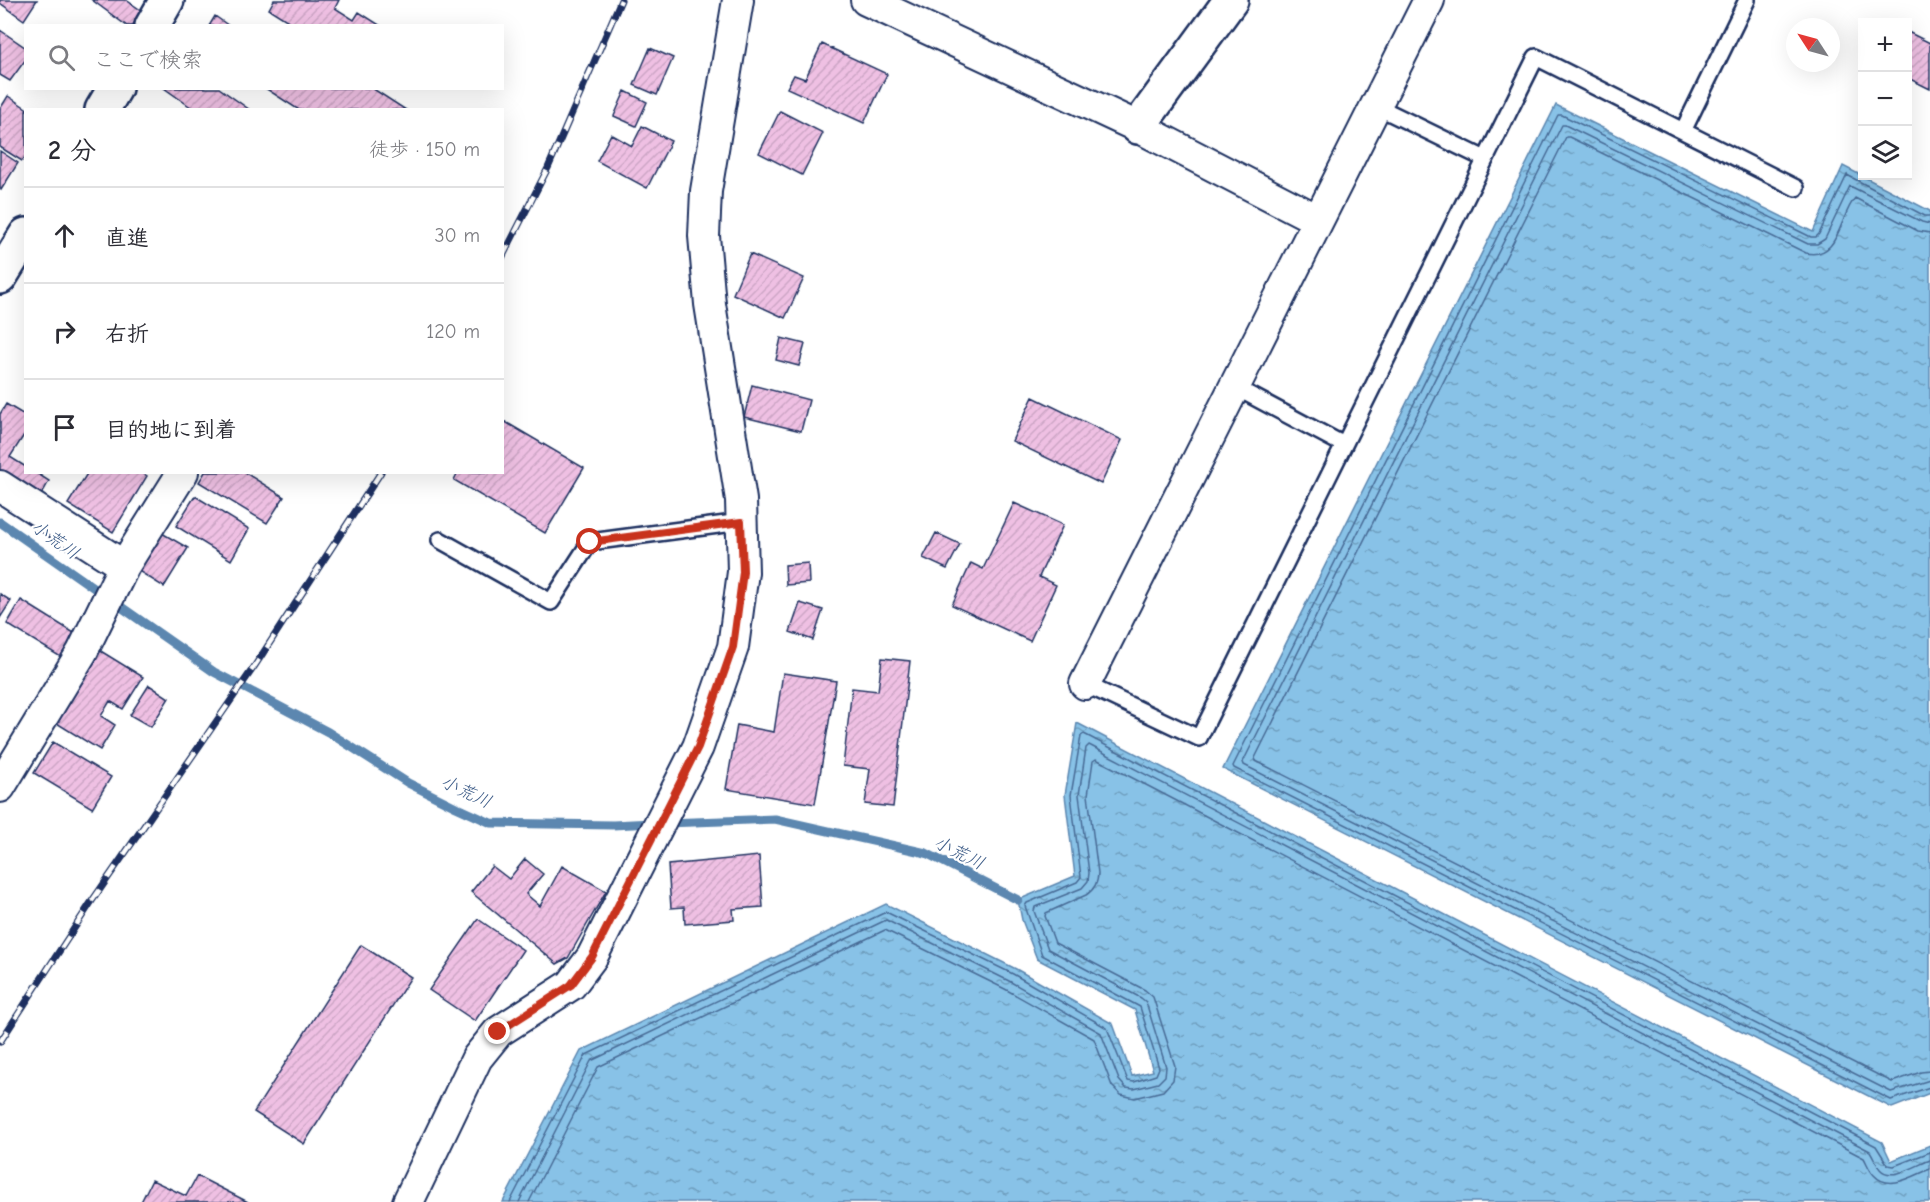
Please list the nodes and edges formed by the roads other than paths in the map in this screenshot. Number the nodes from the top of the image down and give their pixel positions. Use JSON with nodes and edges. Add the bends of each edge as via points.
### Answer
{"nodes":[{"id":1,"x":167,"y":0,"type":"edge"},
{"id":2,"x":738,"y":0,"type":"edge"},
{"id":3,"x":866,"y":0,"type":"edge"},
{"id":4,"x":1231,"y":0,"type":"edge"},
{"id":5,"x":1429,"y":0,"type":"edge"},
{"id":6,"x":1747,"y":0,"type":"edge"},
{"id":7,"x":153,"y":24,"type":"edge"},
{"id":8,"x":114,"y":90,"type":"edge"},
{"id":9,"x":1376,"y":106,"type":"junction"},
{"id":10,"x":103,"y":108,"type":"edge"},
{"id":11,"x":1138,"y":127,"type":"junction"},
{"id":12,"x":1683,"y":131,"type":"junction"},
{"id":13,"x":1485,"y":159,"type":"junction"},
{"id":14,"x":1796,"y":188,"type":"dead end"},
{"id":15,"x":1318,"y":220,"type":"junction"},
{"id":16,"x":24,"y":239,"type":"edge"},
{"id":17,"x":0,"y":277,"type":"edge"},
{"id":18,"x":1235,"y":387,"type":"junction"},
{"id":19,"x":1344,"y":445,"type":"junction"},
{"id":20,"x":182,"y":474,"type":"edge"},
{"id":21,"x":0,"y":486,"type":"edge"},
{"id":22,"x":741,"y":522,"type":"junction"},
{"id":23,"x":440,"y":540,"type":"dead end"},
{"id":24,"x":124,"y":566,"type":"junction"},
{"id":25,"x":1085,"y":684,"type":"joint"},
{"id":26,"x":0,"y":787,"type":"edge"},
{"id":27,"x":408,"y":1202,"type":"edge"}],
"edges":[{"from":1,"to":7,"type":"main road"},
{"from":2,"to":22,"type":"street","via":[[706,191],[704,236]]},
{"from":3,"to":11,"type":"street"},
{"from":4,"to":11,"type":"main road"},
{"from":5,"to":9,"type":"street"},
{"from":6,"to":12,"type":"lane"},
{"from":8,"to":10,"type":"main road"},
{"from":9,"to":13,"type":"lane"},
{"from":9,"to":15,"type":"street"},
{"from":11,"to":15,"type":"street"},
{"from":12,"to":13,"type":"lane","via":[[1536,57]]},
{"from":12,"to":14,"type":"lane"},
{"from":13,"to":19,"type":"lane"},
{"from":15,"to":18,"type":"street"},
{"from":16,"to":17,"type":"main road"},
{"from":18,"to":19,"type":"lane"},
{"from":18,"to":25,"type":"street"},
{"from":19,"to":25,"type":"lane","via":[[1199,738]]},
{"from":20,"to":24,"type":"street"},
{"from":21,"to":24,"type":"street"},
{"from":22,"to":23,"type":"lane","via":[[590,542],[551,602]]},
{"from":22,"to":27,"type":"street","via":[[743,572],[733,647],[698,747],[592,957],[571,985],[498,1032],[477,1058]]},
{"from":24,"to":26,"type":"street","via":[[82,652]]}]}
